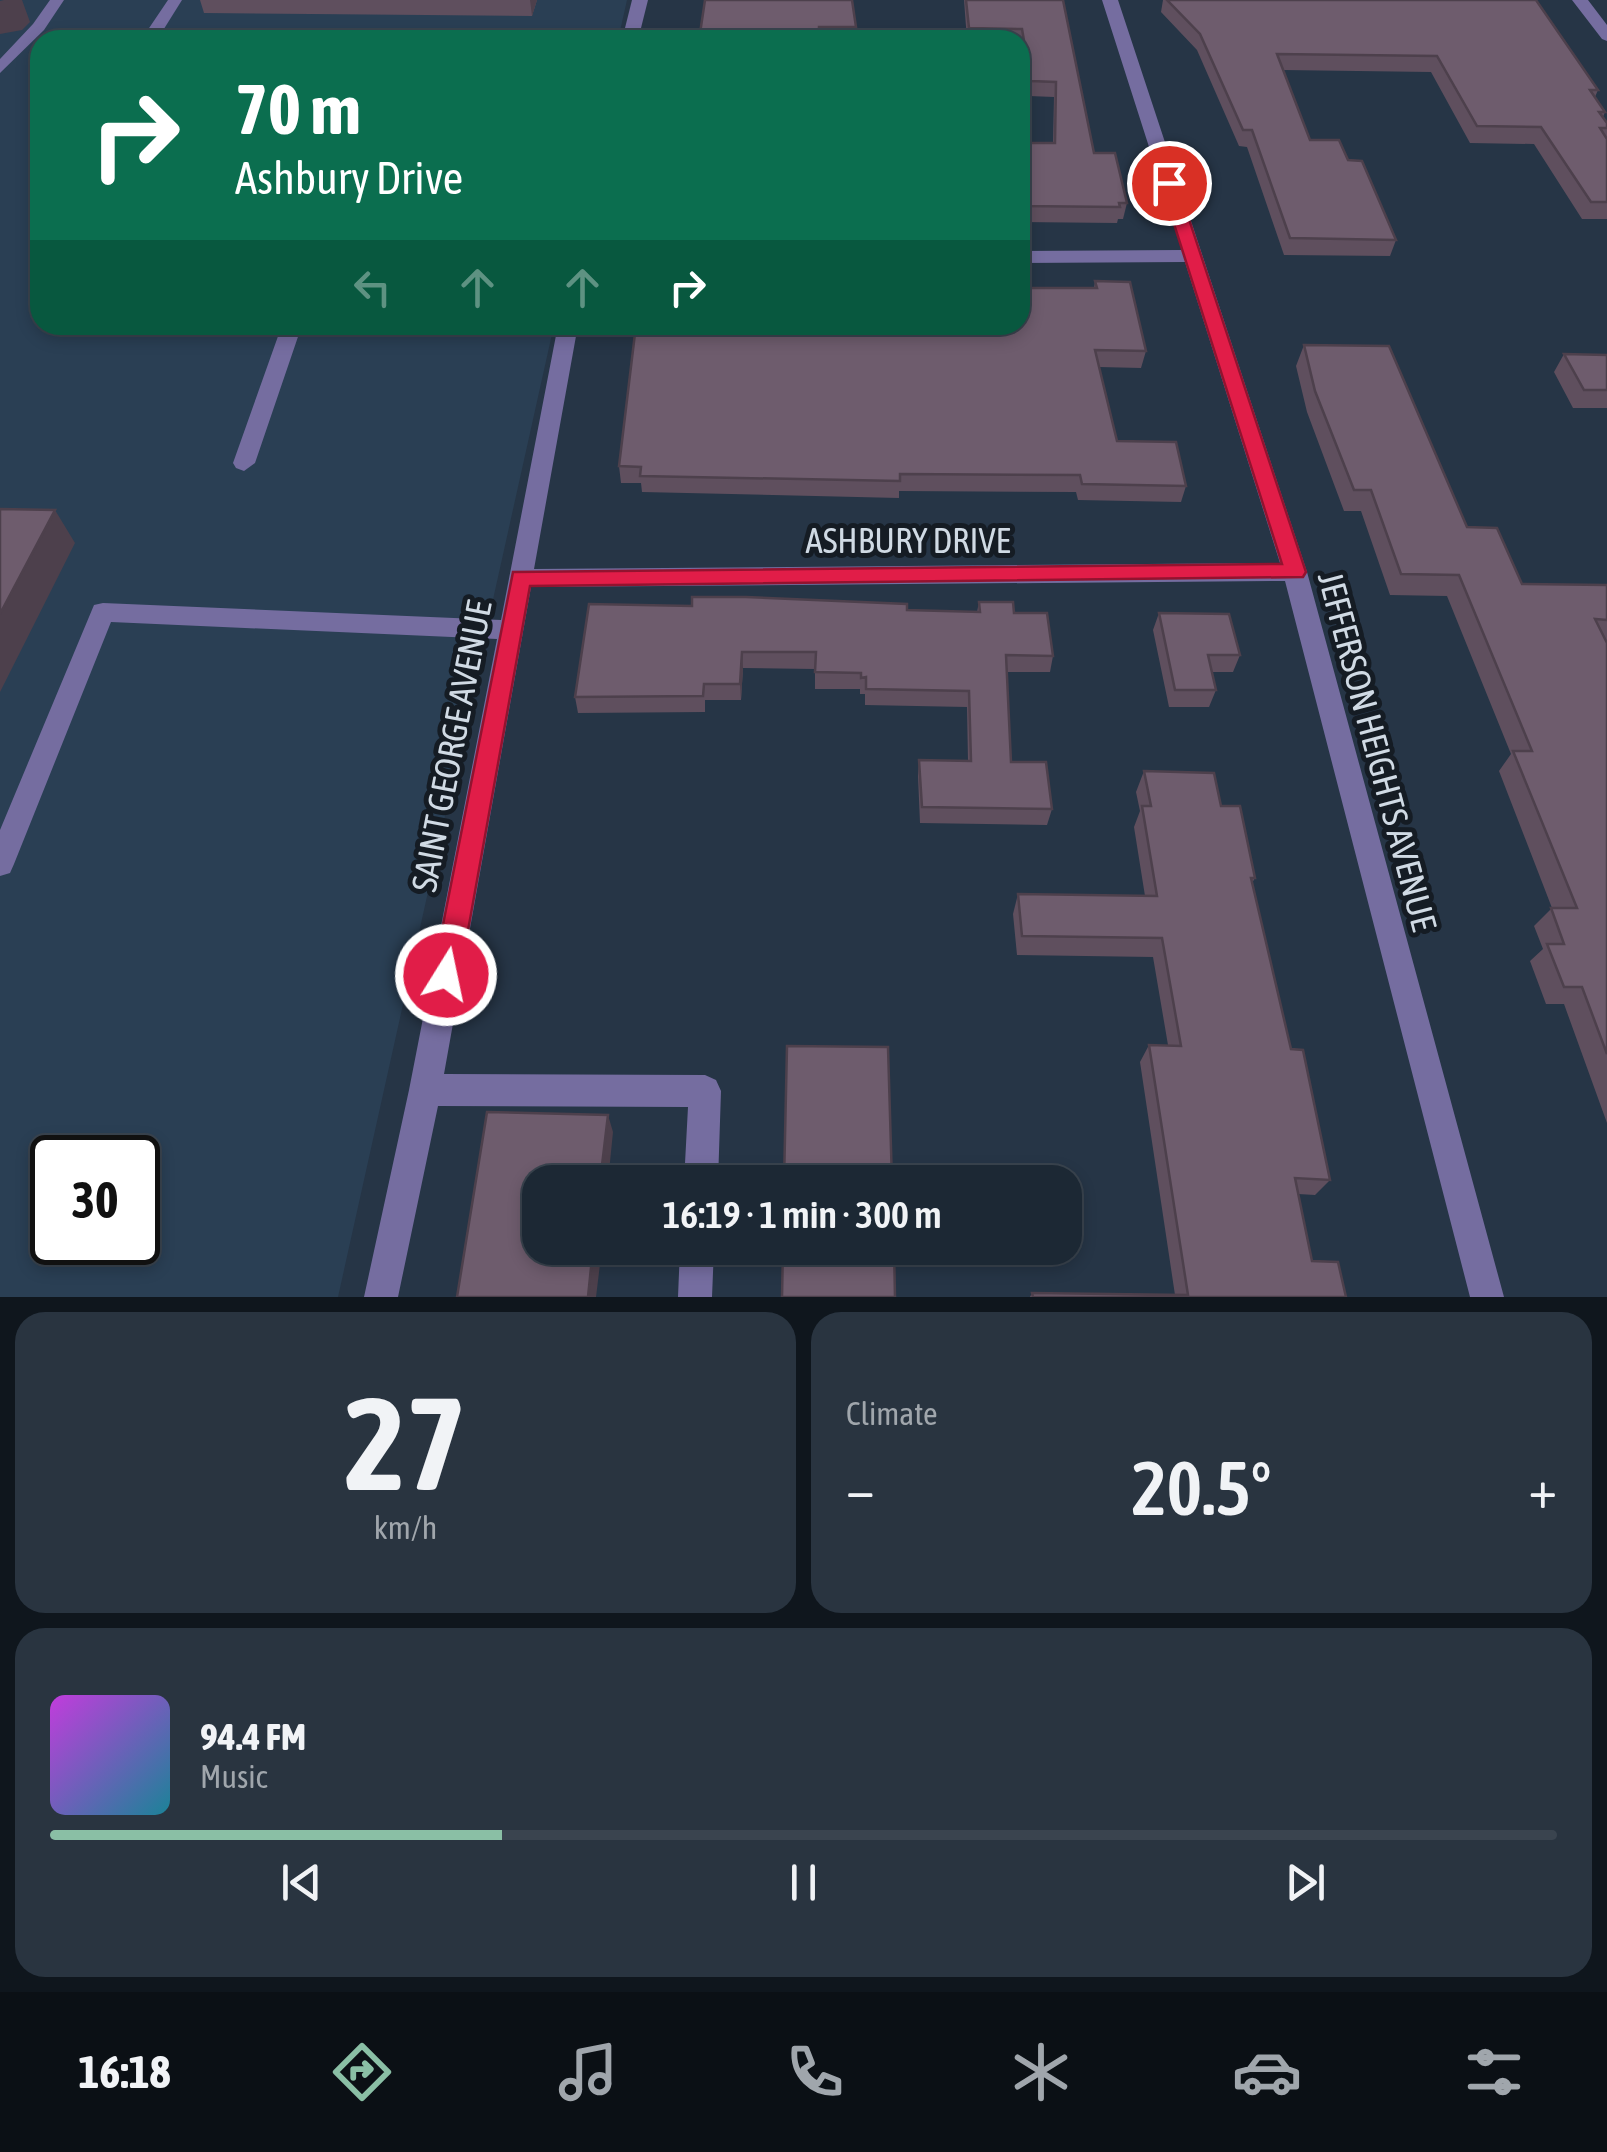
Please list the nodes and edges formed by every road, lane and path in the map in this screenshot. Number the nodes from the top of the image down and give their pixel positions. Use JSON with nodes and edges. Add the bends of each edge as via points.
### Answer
{"nodes":[{"id":1,"x":57,"y":0,"type":"edge"},
{"id":2,"x":175,"y":0,"type":"edge"},
{"id":3,"x":640,"y":0,"type":"edge"},
{"id":4,"x":1110,"y":0,"type":"edge"},
{"id":5,"x":1580,"y":0,"type":"edge"},
{"id":6,"x":36,"y":30,"type":"edge"},
{"id":7,"x":156,"y":30,"type":"edge"},
{"id":8,"x":632,"y":30,"type":"edge"},
{"id":9,"x":30,"y":36,"type":"edge"},
{"id":10,"x":1607,"y":36,"type":"edge"},
{"id":11,"x":0,"y":68,"type":"edge"},
{"id":12,"x":1192,"y":256,"type":"junction"},
{"id":13,"x":1030,"y":257,"type":"edge"},
{"id":14,"x":288,"y":335,"type":"edge"},
{"id":15,"x":566,"y":335,"type":"edge"},
{"id":16,"x":244,"y":462,"type":"dead end"},
{"id":17,"x":1295,"y":572,"type":"junction"},
{"id":18,"x":521,"y":578,"type":"junction"},
{"id":19,"x":511,"y":630,"type":"junction"},
{"id":20,"x":0,"y":864,"type":"edge"},
{"id":21,"x":425,"y":1090,"type":"junction"},
{"id":22,"x":701,"y":1165,"type":"edge"},
{"id":23,"x":696,"y":1265,"type":"edge"},
{"id":24,"x":380,"y":1297,"type":"edge"},
{"id":25,"x":695,"y":1297,"type":"edge"},
{"id":26,"x":1487,"y":1297,"type":"edge"}],
"edges":[{"from":1,"to":6,"type":"street"},
{"from":2,"to":7,"type":"street"},
{"from":3,"to":8,"type":"street"},
{"from":4,"to":12,"type":"street","name":"JEFFERSON HEIGHTS AVENUE"},
{"from":5,"to":10,"type":"street"},
{"from":9,"to":11,"type":"street"},
{"from":12,"to":13,"type":"street"},
{"from":12,"to":17,"type":"street","name":"JEFFERSON HEIGHTS AVENUE"},
{"from":14,"to":16,"type":"street"},
{"from":15,"to":18,"type":"street","name":"SAINT GEORGE AVENUE"},
{"from":17,"to":18,"type":"street","name":"ASHBURY DRIVE"},
{"from":17,"to":26,"type":"street","name":"JEFFERSON HEIGHTS AVENUE"},
{"from":18,"to":19,"type":"street","name":"SAINT GEORGE AVENUE"},
{"from":19,"to":20,"type":"street","via":[[103,612]]},
{"from":19,"to":21,"type":"street","name":"SAINT GEORGE AVENUE"},
{"from":21,"to":22,"type":"street","via":[[705,1091]]},
{"from":21,"to":24,"type":"street","name":"SAINT GEORGE AVENUE"},
{"from":23,"to":25,"type":"street"}]}
